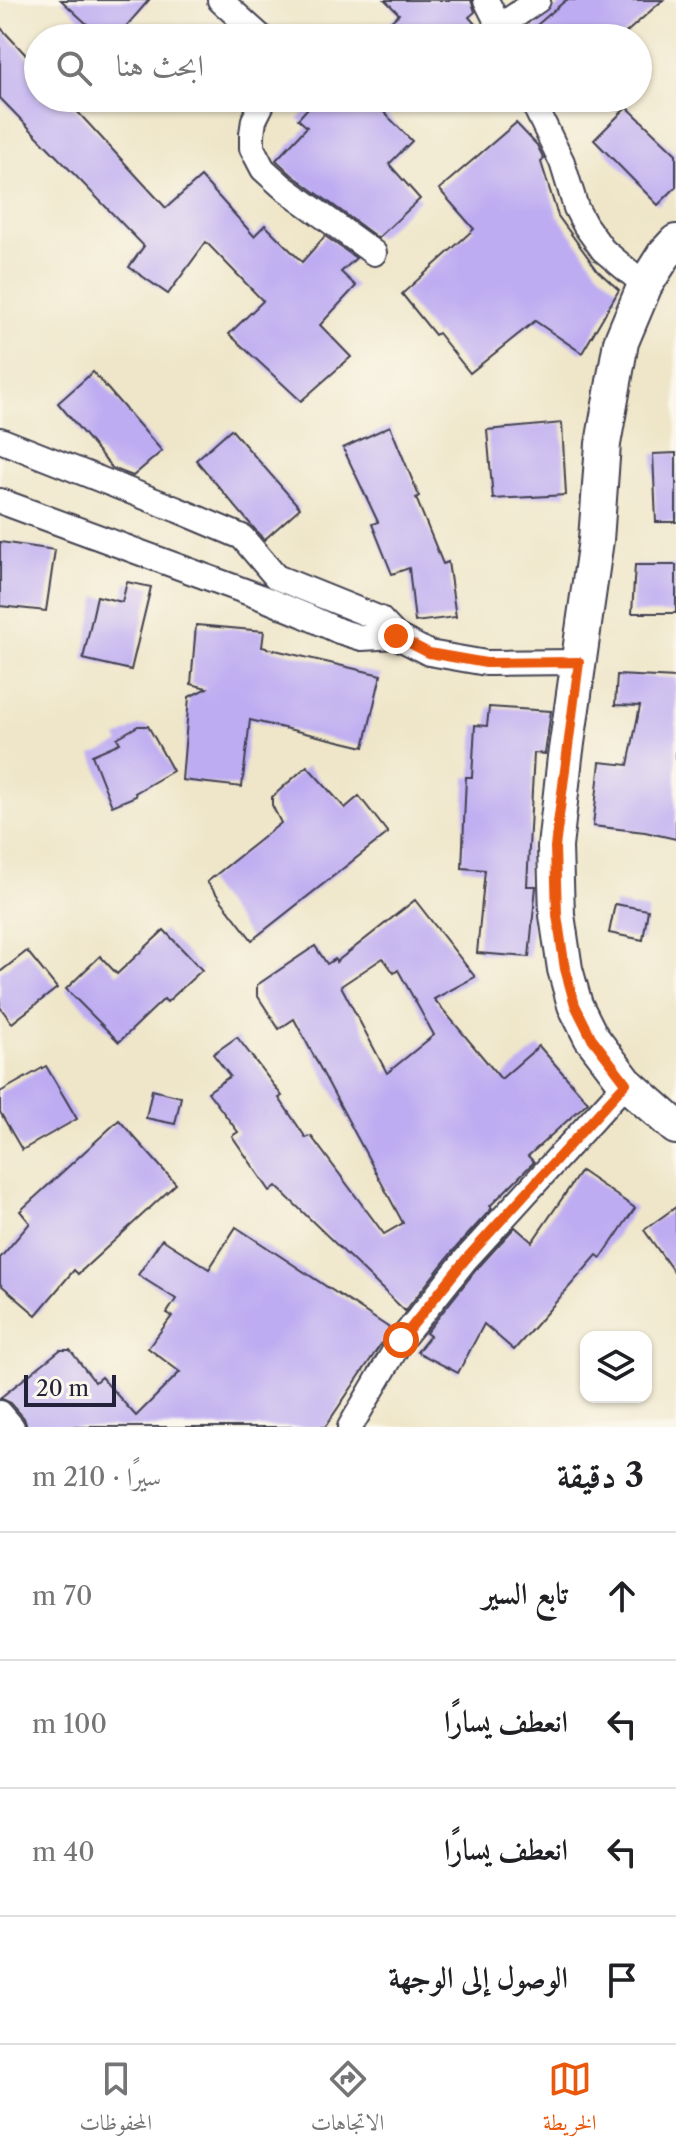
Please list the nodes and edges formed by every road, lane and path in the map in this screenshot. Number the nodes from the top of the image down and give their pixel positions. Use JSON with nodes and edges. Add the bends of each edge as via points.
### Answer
{"nodes":[{"id":1,"x":220,"y":0,"type":"edge"},
{"id":2,"x":486,"y":0,"type":"edge"},
{"id":3,"x":538,"y":0,"type":"edge"},
{"id":4,"x":247,"y":24,"type":"edge"},
{"id":5,"x":499,"y":24,"type":"edge"},
{"id":6,"x":512,"y":24,"type":"edge"},
{"id":7,"x":258,"y":112,"type":"edge"},
{"id":8,"x":538,"y":112,"type":"edge"},
{"id":9,"x":676,"y":242,"type":"edge"},
{"id":10,"x":374,"y":253,"type":"dead end"},
{"id":11,"x":645,"y":285,"type":"junction"},
{"id":12,"x":0,"y":440,"type":"edge"},
{"id":13,"x":0,"y":501,"type":"edge"},
{"id":14,"x":396,"y":636,"type":"junction"},
{"id":15,"x":579,"y":662,"type":"junction"},
{"id":16,"x":626,"y":1083,"type":"junction"},
{"id":17,"x":676,"y":1127,"type":"edge"},
{"id":18,"x":0,"y":1413,"type":"edge"},
{"id":19,"x":12,"y":1427,"type":"edge"},
{"id":20,"x":350,"y":1427,"type":"edge"}],
"edges":[{"from":1,"to":4,"type":"street"},
{"from":2,"to":5,"type":"street"},
{"from":3,"to":6,"type":"street"},
{"from":7,"to":10,"type":"street","via":[[252,148],[263,169]]},
{"from":8,"to":11,"type":"street","via":[[585,225],[603,250]]},
{"from":9,"to":11,"type":"street"},
{"from":11,"to":15,"type":"street","via":[[621,342],[603,444]]},
{"from":12,"to":14,"type":"street","via":[[242,537],[276,577],[380,619]]},
{"from":13,"to":14,"type":"street","via":[[339,631],[362,638]]},
{"from":14,"to":15,"type":"street","via":[[429,653],[486,663]]},
{"from":15,"to":16,"type":"street","via":[[555,847],[557,915],[575,1005],[591,1037]]},
{"from":16,"to":17,"type":"street"},
{"from":16,"to":20,"type":"street","via":[[456,1271],[401,1340]]},
{"from":18,"to":19,"type":"street"}]}
